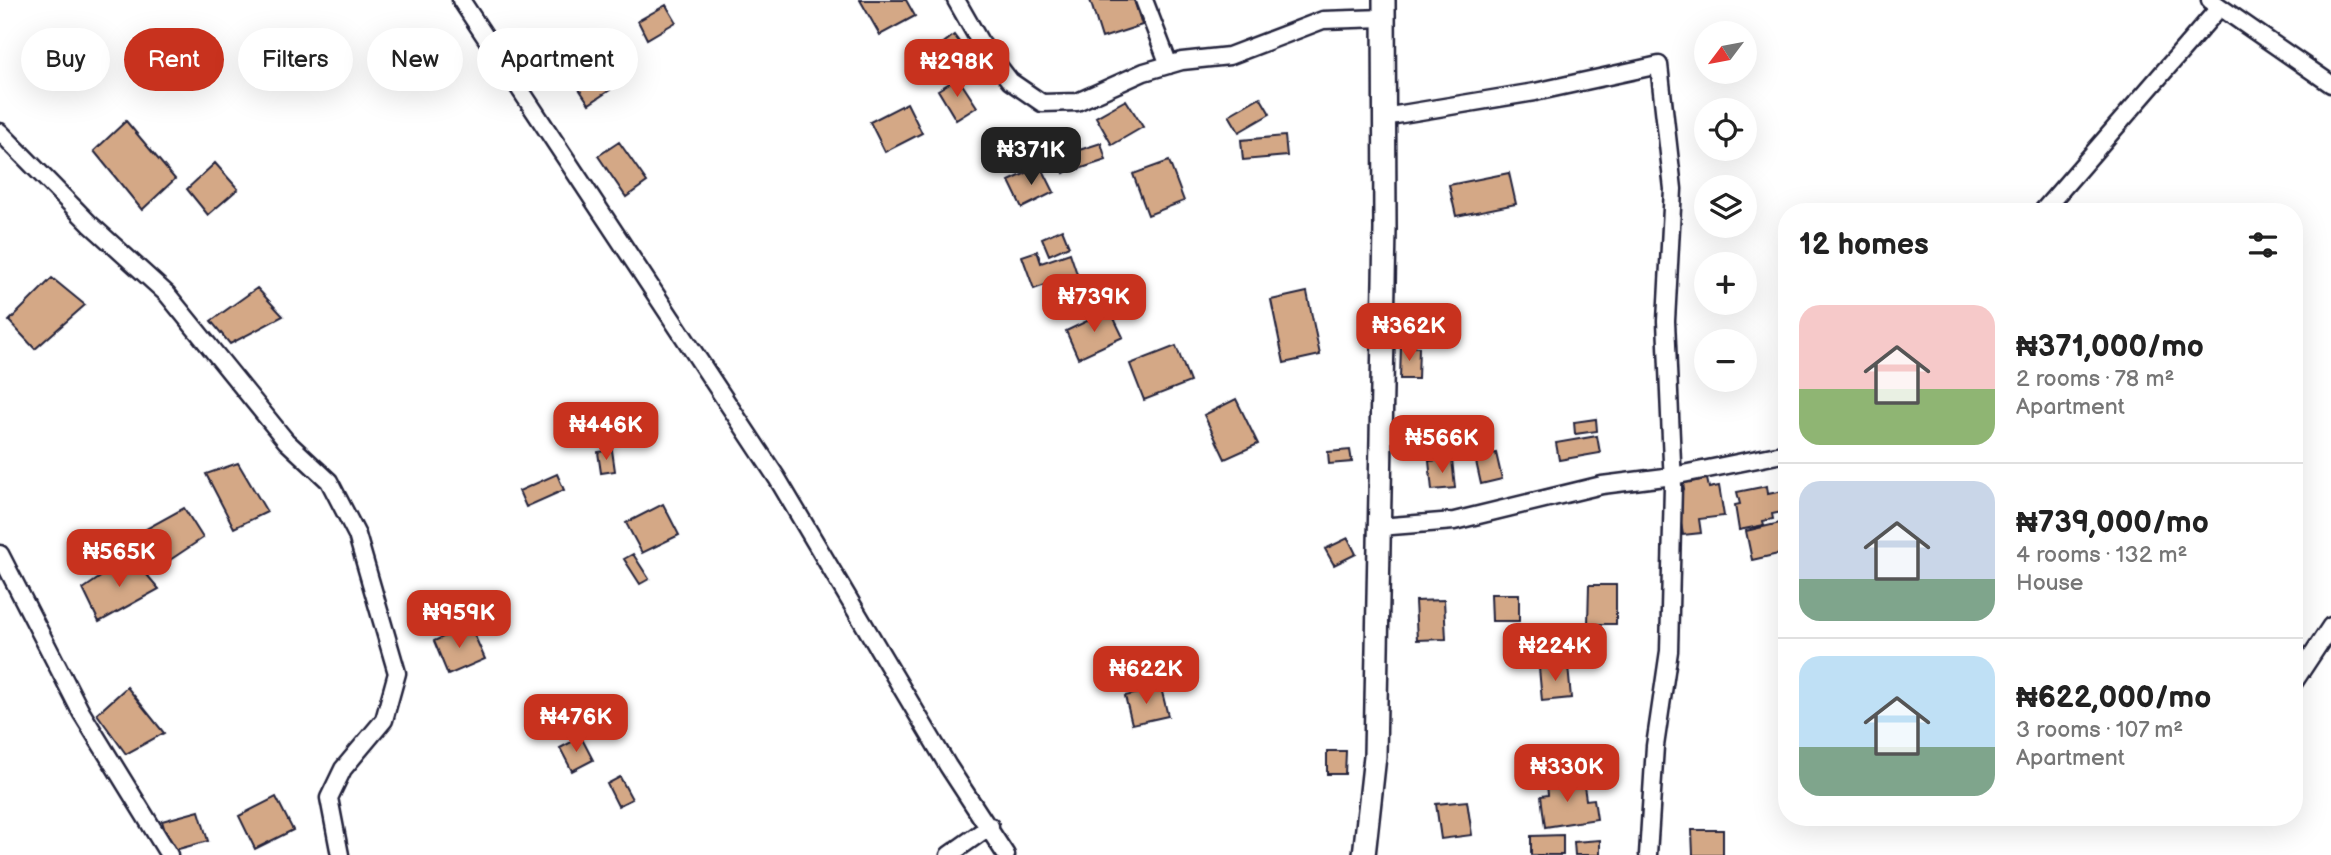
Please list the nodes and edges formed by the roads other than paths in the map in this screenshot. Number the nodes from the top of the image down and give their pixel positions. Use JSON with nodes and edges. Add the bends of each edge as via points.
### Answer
{"nodes":[{"id":1,"x":461,"y":0,"type":"edge"},
{"id":2,"x":956,"y":0,"type":"edge"},
{"id":3,"x":1144,"y":0,"type":"edge"},
{"id":4,"x":2214,"y":4,"type":"edge"},
{"id":5,"x":1384,"y":9,"type":"edge"},
{"id":6,"x":1169,"y":65,"type":"junction"},
{"id":7,"x":2331,"y":85,"type":"edge"},
{"id":8,"x":1384,"y":117,"type":"junction"},
{"id":9,"x":0,"y":132,"type":"edge"},
{"id":10,"x":2049,"y":203,"type":"edge"},
{"id":11,"x":1778,"y":455,"type":"edge"},
{"id":12,"x":1673,"y":476,"type":"junction"},
{"id":13,"x":1379,"y":527,"type":"junction"},
{"id":14,"x":0,"y":554,"type":"edge"},
{"id":15,"x":2331,"y":626,"type":"edge"},
{"id":16,"x":2303,"y":668,"type":"edge"},
{"id":17,"x":990,"y":826,"type":"junction"},
{"id":18,"x":169,"y":855,"type":"edge"},
{"id":19,"x":341,"y":855,"type":"edge"},
{"id":20,"x":949,"y":855,"type":"edge"},
{"id":21,"x":1006,"y":855,"type":"edge"},
{"id":22,"x":1364,"y":855,"type":"edge"},
{"id":23,"x":1648,"y":855,"type":"edge"}],
"edges":[{"from":1,"to":17,"type":"street","via":[[777,478],[948,766]]},
{"from":2,"to":6,"type":"street","via":[[1010,81],[1042,103],[1077,102]]},
{"from":3,"to":6,"type":"street"},
{"from":4,"to":7,"type":"street"},
{"from":4,"to":10,"type":"street"},
{"from":5,"to":6,"type":"street","via":[[1323,20],[1229,56]]},
{"from":5,"to":8,"type":"main road"},
{"from":8,"to":12,"type":"street","via":[[1659,65],[1673,189],[1666,321]]},
{"from":8,"to":13,"type":"main road"},
{"from":9,"to":19,"type":"street","via":[[167,294],[286,440],[329,481],[357,535],[397,673],[384,720],[343,769],[329,798]]},
{"from":11,"to":12,"type":"street"},
{"from":12,"to":13,"type":"street","via":[[1602,485],[1454,521]]},
{"from":12,"to":23,"type":"street","via":[[1669,651],[1655,746]]},
{"from":13,"to":22,"type":"main road","via":[[1375,756]]},
{"from":14,"to":18,"type":"street","via":[[82,712]]},
{"from":15,"to":16,"type":"street"},
{"from":17,"to":20,"type":"street"},
{"from":17,"to":21,"type":"street"}]}
